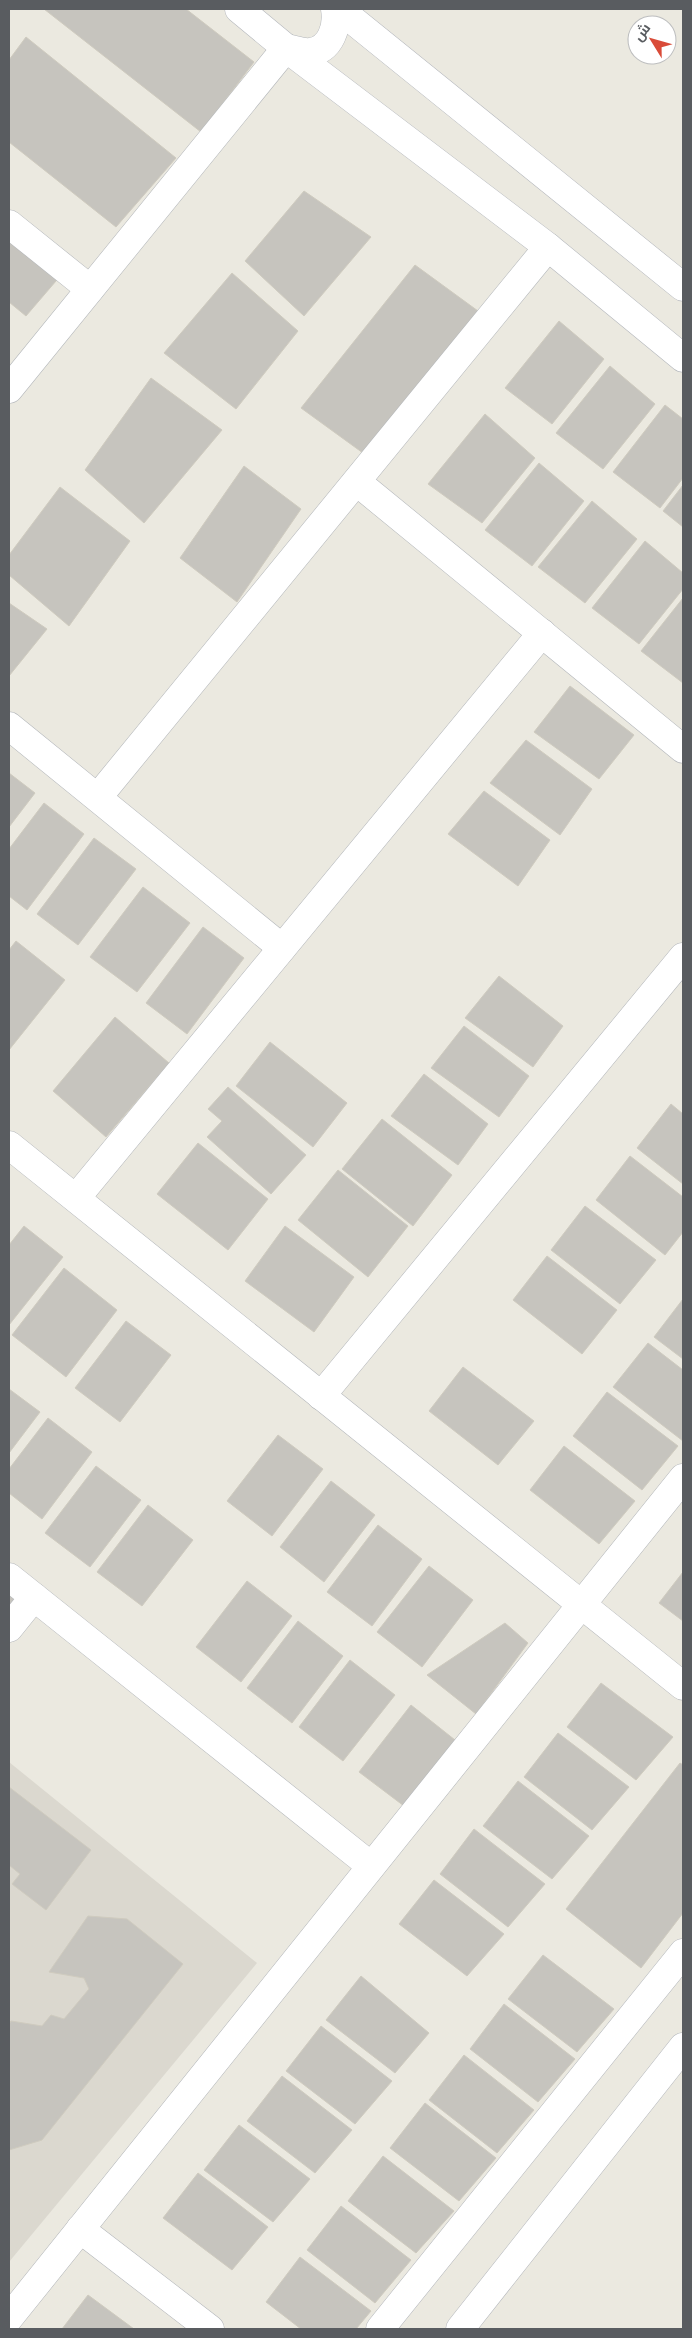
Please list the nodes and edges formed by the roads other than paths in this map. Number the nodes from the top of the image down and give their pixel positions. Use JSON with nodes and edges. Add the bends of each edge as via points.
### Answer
{"nodes":[{"id":1,"x":239,"y":9,"type":"edge"},
{"id":2,"x":337,"y":9,"type":"edge"},
{"id":3,"x":286,"y":48,"type":"junction"},
{"id":4,"x":9,"y":224,"type":"edge"},
{"id":5,"x":548,"y":247,"type":"junction"},
{"id":6,"x":683,"y":287,"type":"edge"},
{"id":7,"x":90,"y":289,"type":"junction"},
{"id":8,"x":683,"y":358,"type":"edge"},
{"id":9,"x":9,"y":389,"type":"edge"},
{"id":10,"x":356,"y":482,"type":"junction"},
{"id":11,"x":542,"y":633,"type":"junction"},
{"id":12,"x":9,"y":726,"type":"edge"},
{"id":13,"x":683,"y":749,"type":"edge"},
{"id":14,"x":98,"y":797,"type":"junction"},
{"id":15,"x":282,"y":948,"type":"junction"},
{"id":16,"x":683,"y":957,"type":"edge"},
{"id":17,"x":9,"y":1144,"type":"edge"},
{"id":18,"x":76,"y":1198,"type":"junction"},
{"id":19,"x":321,"y":1396,"type":"junction"},
{"id":20,"x":683,"y":1478,"type":"edge"},
{"id":21,"x":9,"y":1577,"type":"edge"},
{"id":22,"x":34,"y":1597,"type":"junction"},
{"id":23,"x":582,"y":1604,"type":"junction"},
{"id":24,"x":9,"y":1628,"type":"edge"},
{"id":25,"x":683,"y":1686,"type":"edge"},
{"id":26,"x":371,"y":1866,"type":"junction"},
{"id":27,"x":683,"y":1953,"type":"edge"},
{"id":28,"x":683,"y":2047,"type":"edge"},
{"id":29,"x":80,"y":2229,"type":"junction"},
{"id":30,"x":9,"y":2318,"type":"edge"},
{"id":31,"x":210,"y":2329,"type":"edge"},
{"id":32,"x":380,"y":2329,"type":"edge"},
{"id":33,"x":460,"y":2329,"type":"edge"}],
"edges":[{"from":1,"to":3,"type":"street"},
{"from":2,"to":3,"type":"street","via":[[333,34],[323,46],[310,52]]},
{"from":2,"to":6,"type":"street"},
{"from":3,"to":5,"type":"street"},
{"from":3,"to":7,"type":"street"},
{"from":4,"to":7,"type":"street"},
{"from":5,"to":8,"type":"street"},
{"from":5,"to":10,"type":"street"},
{"from":7,"to":9,"type":"street"},
{"from":10,"to":11,"type":"street"},
{"from":10,"to":14,"type":"street"},
{"from":11,"to":13,"type":"street"},
{"from":11,"to":15,"type":"street"},
{"from":12,"to":14,"type":"street"},
{"from":14,"to":15,"type":"street"},
{"from":15,"to":18,"type":"street"},
{"from":16,"to":19,"type":"street"},
{"from":17,"to":18,"type":"street"},
{"from":18,"to":19,"type":"street"},
{"from":19,"to":23,"type":"street"},
{"from":20,"to":23,"type":"street"},
{"from":21,"to":22,"type":"street"},
{"from":22,"to":24,"type":"street"},
{"from":22,"to":26,"type":"street"},
{"from":23,"to":25,"type":"street"},
{"from":23,"to":26,"type":"street"},
{"from":26,"to":29,"type":"street"},
{"from":27,"to":32,"type":"street"},
{"from":28,"to":33,"type":"street"},
{"from":29,"to":30,"type":"street"},
{"from":29,"to":31,"type":"street"}]}
